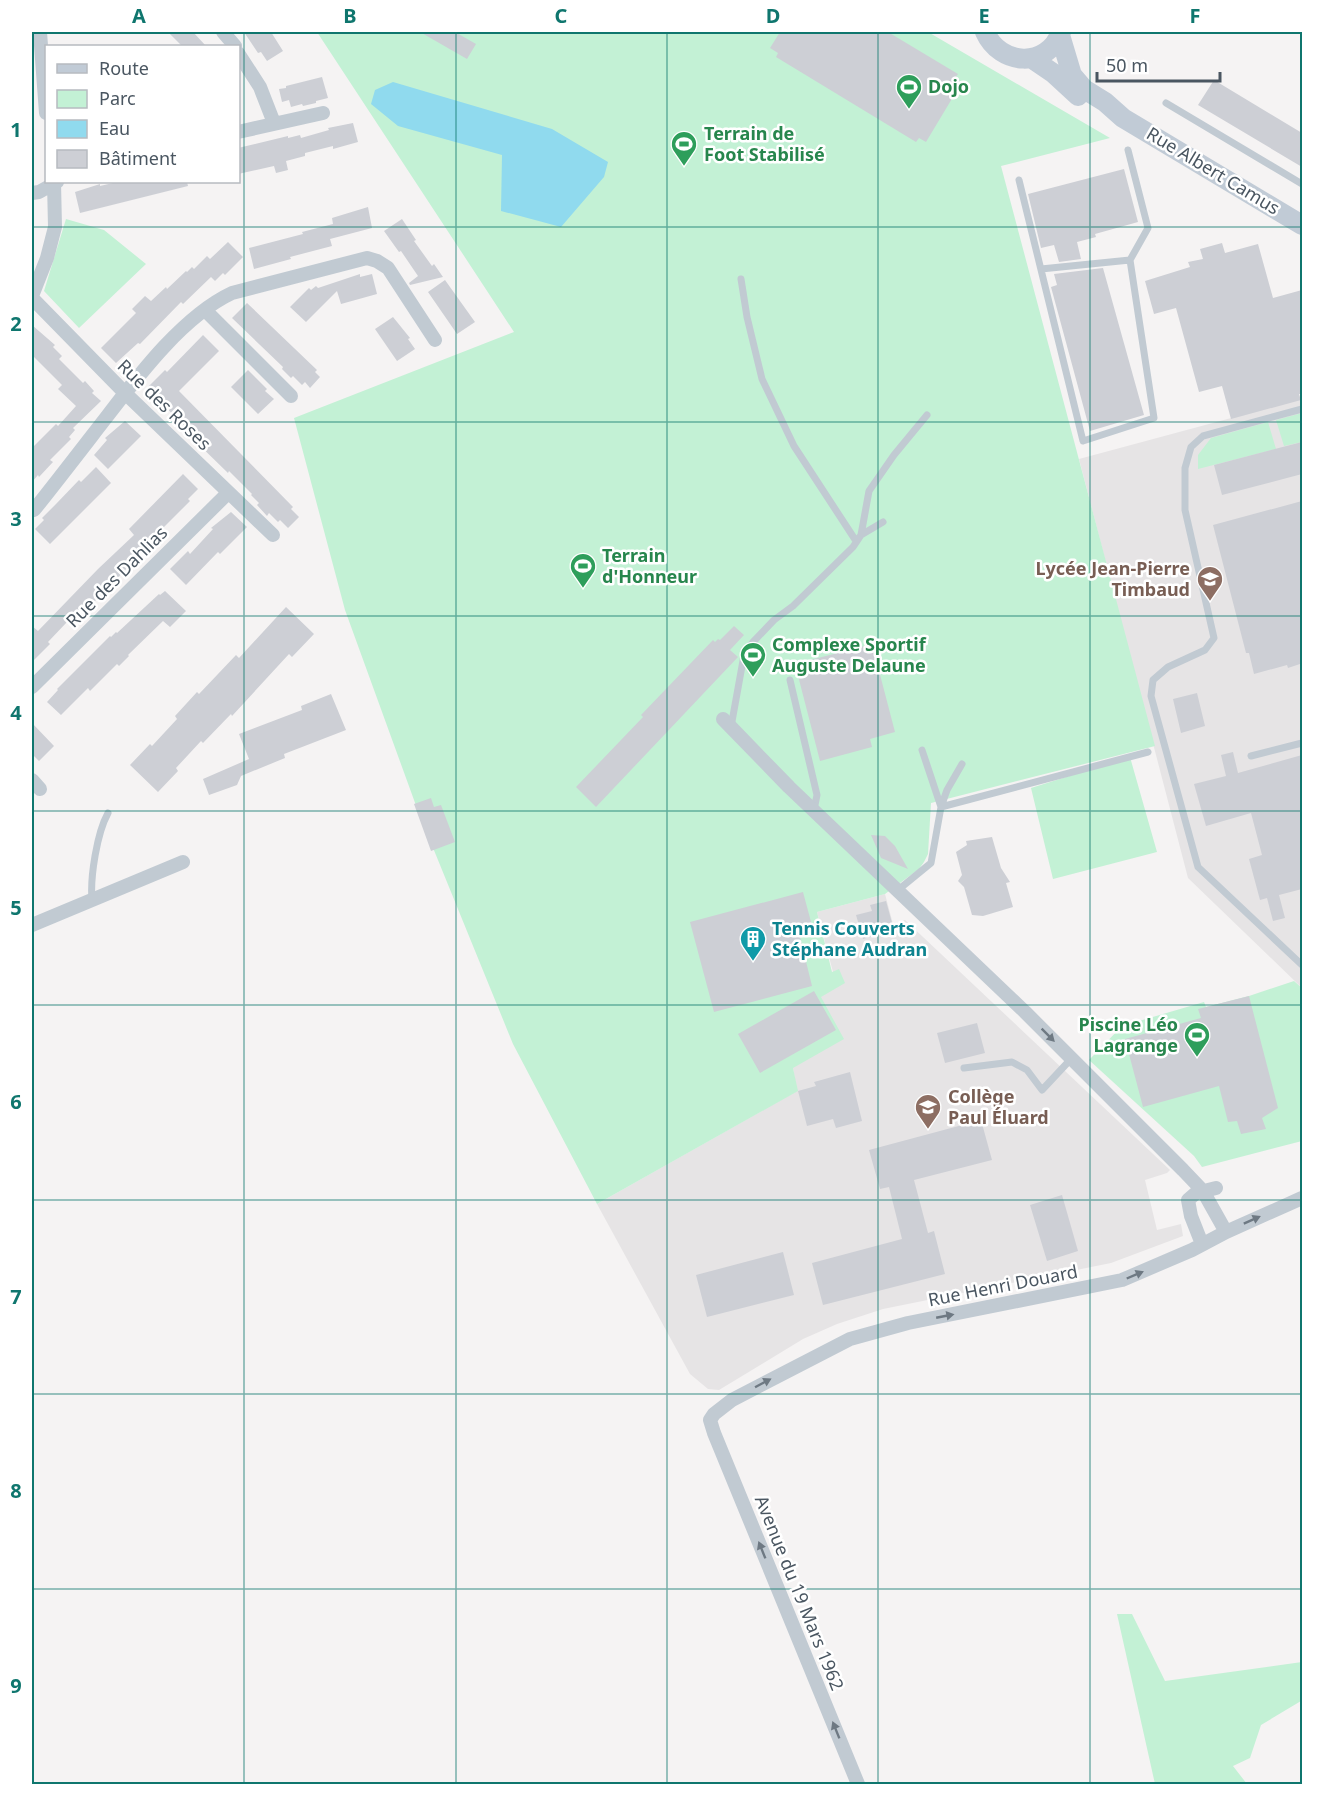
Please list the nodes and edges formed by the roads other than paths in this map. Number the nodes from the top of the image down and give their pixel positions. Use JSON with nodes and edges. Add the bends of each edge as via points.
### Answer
{"nodes":[{"id":1,"x":40,"y":32,"type":"edge"},
{"id":2,"x":223,"y":32,"type":"edge"},
{"id":3,"x":984,"y":32,"type":"edge"},
{"id":4,"x":1060,"y":33,"type":"edge"},
{"id":5,"x":234,"y":45,"type":"edge"},
{"id":6,"x":240,"y":56,"type":"edge"},
{"id":7,"x":1031,"y":58,"type":"junction"},
{"id":8,"x":45,"y":100,"type":"edge"},
{"id":9,"x":1166,"y":103,"type":"dead end"},
{"id":10,"x":323,"y":113,"type":"dead end"},
{"id":11,"x":1123,"y":118,"type":"junction"},
{"id":12,"x":274,"y":123,"type":"junction"},
{"id":13,"x":240,"y":132,"type":"edge"},
{"id":14,"x":1128,"y":150,"type":"dead end"},
{"id":15,"x":1018,"y":180,"type":"dead end"},
{"id":16,"x":53,"y":183,"type":"edge"},
{"id":17,"x":55,"y":183,"type":"edge"},
{"id":18,"x":1302,"y":184,"type":"edge"},
{"id":19,"x":32,"y":193,"type":"edge"},
{"id":20,"x":1302,"y":225,"type":"edge"},
{"id":21,"x":1130,"y":260,"type":"junction"},
{"id":22,"x":1041,"y":269,"type":"junction"},
{"id":23,"x":741,"y":279,"type":"dead end"},
{"id":24,"x":32,"y":297,"type":"edge"},
{"id":25,"x":204,"y":310,"type":"junction"},
{"id":26,"x":435,"y":340,"type":"dead end"},
{"id":27,"x":125,"y":393,"type":"junction"},
{"id":28,"x":291,"y":396,"type":"dead end"},
{"id":29,"x":1302,"y":409,"type":"edge"},
{"id":30,"x":927,"y":415,"type":"dead end"},
{"id":31,"x":228,"y":493,"type":"junction"},
{"id":32,"x":34,"y":510,"type":"dead end"},
{"id":33,"x":883,"y":522,"type":"dead end"},
{"id":34,"x":273,"y":535,"type":"dead end"},
{"id":35,"x":859,"y":538,"type":"junction"},
{"id":36,"x":790,"y":680,"type":"dead end"},
{"id":37,"x":32,"y":687,"type":"edge"},
{"id":38,"x":727,"y":723,"type":"joint"},
{"id":39,"x":1302,"y":743,"type":"edge"},
{"id":40,"x":922,"y":750,"type":"dead end"},
{"id":41,"x":1148,"y":752,"type":"dead end"},
{"id":42,"x":1251,"y":756,"type":"dead end"},
{"id":43,"x":962,"y":764,"type":"dead end"},
{"id":44,"x":941,"y":807,"type":"junction"},
{"id":45,"x":814,"y":810,"type":"junction"},
{"id":46,"x":108,"y":813,"type":"dead end"},
{"id":47,"x":183,"y":862,"type":"dead end"},
{"id":48,"x":898,"y":890,"type":"junction"},
{"id":49,"x":92,"y":900,"type":"junction"},
{"id":50,"x":32,"y":925,"type":"edge"},
{"id":51,"x":1302,"y":965,"type":"edge"},
{"id":52,"x":1071,"y":1059,"type":"junction"},
{"id":53,"x":964,"y":1068,"type":"dead end"},
{"id":54,"x":1210,"y":1190,"type":"junction"},
{"id":55,"x":1302,"y":1198,"type":"edge"},
{"id":56,"x":1226,"y":1232,"type":"junction"},
{"id":57,"x":1202,"y":1244,"type":"junction"},
{"id":58,"x":714,"y":1414,"type":"joint"},
{"id":59,"x":858,"y":1785,"type":"edge"}],
"edges":[{"from":1,"to":8,"type":"street"},
{"from":2,"to":5,"type":"street"},
{"from":3,"to":7,"type":"main road","via":[[1005,55]]},
{"from":4,"to":7,"type":"main road","via":[[1048,50]]},
{"from":4,"to":11,"type":"main road","name":"Rue Albert Camus","via":[[1072,75]]},
{"from":6,"to":12,"type":"street","via":[[260,87]]},
{"from":7,"to":11,"type":"main road","name":"Rue Albert Camus","via":[[1099,110]]},
{"from":9,"to":18,"type":"lane"},
{"from":10,"to":12,"type":"street"},
{"from":11,"to":20,"type":"main road","name":"Rue Albert Camus"},
{"from":12,"to":13,"type":"street"},
{"from":14,"to":21,"type":"lane","via":[[1148,228]]},
{"from":15,"to":22,"type":"lane"},
{"from":16,"to":19,"type":"street"},
{"from":17,"to":24,"type":"street","via":[[55,227]]},
{"from":21,"to":22,"type":"lane"},
{"from":21,"to":22,"type":"lane","via":[[1154,418],[1083,441]]},
{"from":23,"to":35,"type":"lane","via":[[762,379],[794,446]]},
{"from":24,"to":27,"type":"street","name":"Rue des Roses"},
{"from":25,"to":26,"type":"street","via":[[232,293],[367,258],[388,268]]},
{"from":25,"to":27,"type":"street"},
{"from":25,"to":28,"type":"street"},
{"from":27,"to":31,"type":"street","name":"Rue des Roses"},
{"from":27,"to":32,"type":"street"},
{"from":29,"to":51,"type":"lane","via":[[1203,436],[1191,447],[1185,468],[1185,510],[1214,638],[1204,650],[1167,667],[1153,680],[1151,696],[1198,867]]},
{"from":30,"to":35,"type":"lane","via":[[868,491]]},
{"from":31,"to":34,"type":"street","name":"Rue des Roses"},
{"from":31,"to":37,"type":"street","name":"Rue des Dahlias"},
{"from":33,"to":35,"type":"lane"},
{"from":35,"to":38,"type":"lane","via":[[748,649]]},
{"from":36,"to":45,"type":"lane","via":[[817,795]]},
{"from":38,"to":45,"type":"street"},
{"from":39,"to":42,"type":"lane"},
{"from":40,"to":44,"type":"lane"},
{"from":41,"to":44,"type":"lane"},
{"from":43,"to":44,"type":"lane"},
{"from":44,"to":48,"type":"lane","via":[[931,862]]},
{"from":45,"to":48,"type":"street"},
{"from":46,"to":49,"type":"lane","via":[[102,825]]},
{"from":47,"to":49,"type":"street"},
{"from":48,"to":52,"type":"street","one_way":true},
{"from":49,"to":50,"type":"street"},
{"from":52,"to":53,"type":"lane","via":[[1042,1090],[1027,1070],[1012,1062]]},
{"from":52,"to":54,"type":"street"},
{"from":54,"to":56,"type":"street"},
{"from":54,"to":57,"type":"street","via":[[1188,1200]]},
{"from":56,"to":55,"type":"street","name":"Rue Henri Douard","one_way":true},
{"from":56,"to":57,"type":"street","name":"Rue Henri Douard"},
{"from":58,"to":57,"type":"street","name":"Rue Henri Douard","one_way":true,"via":[[732,1400],[850,1339],[908,1323],[1122,1280]]},
{"from":59,"to":58,"type":"street","name":"Avenue du 19 Mars 1962","one_way":true,"via":[[714,1433],[710,1420]]}]}
